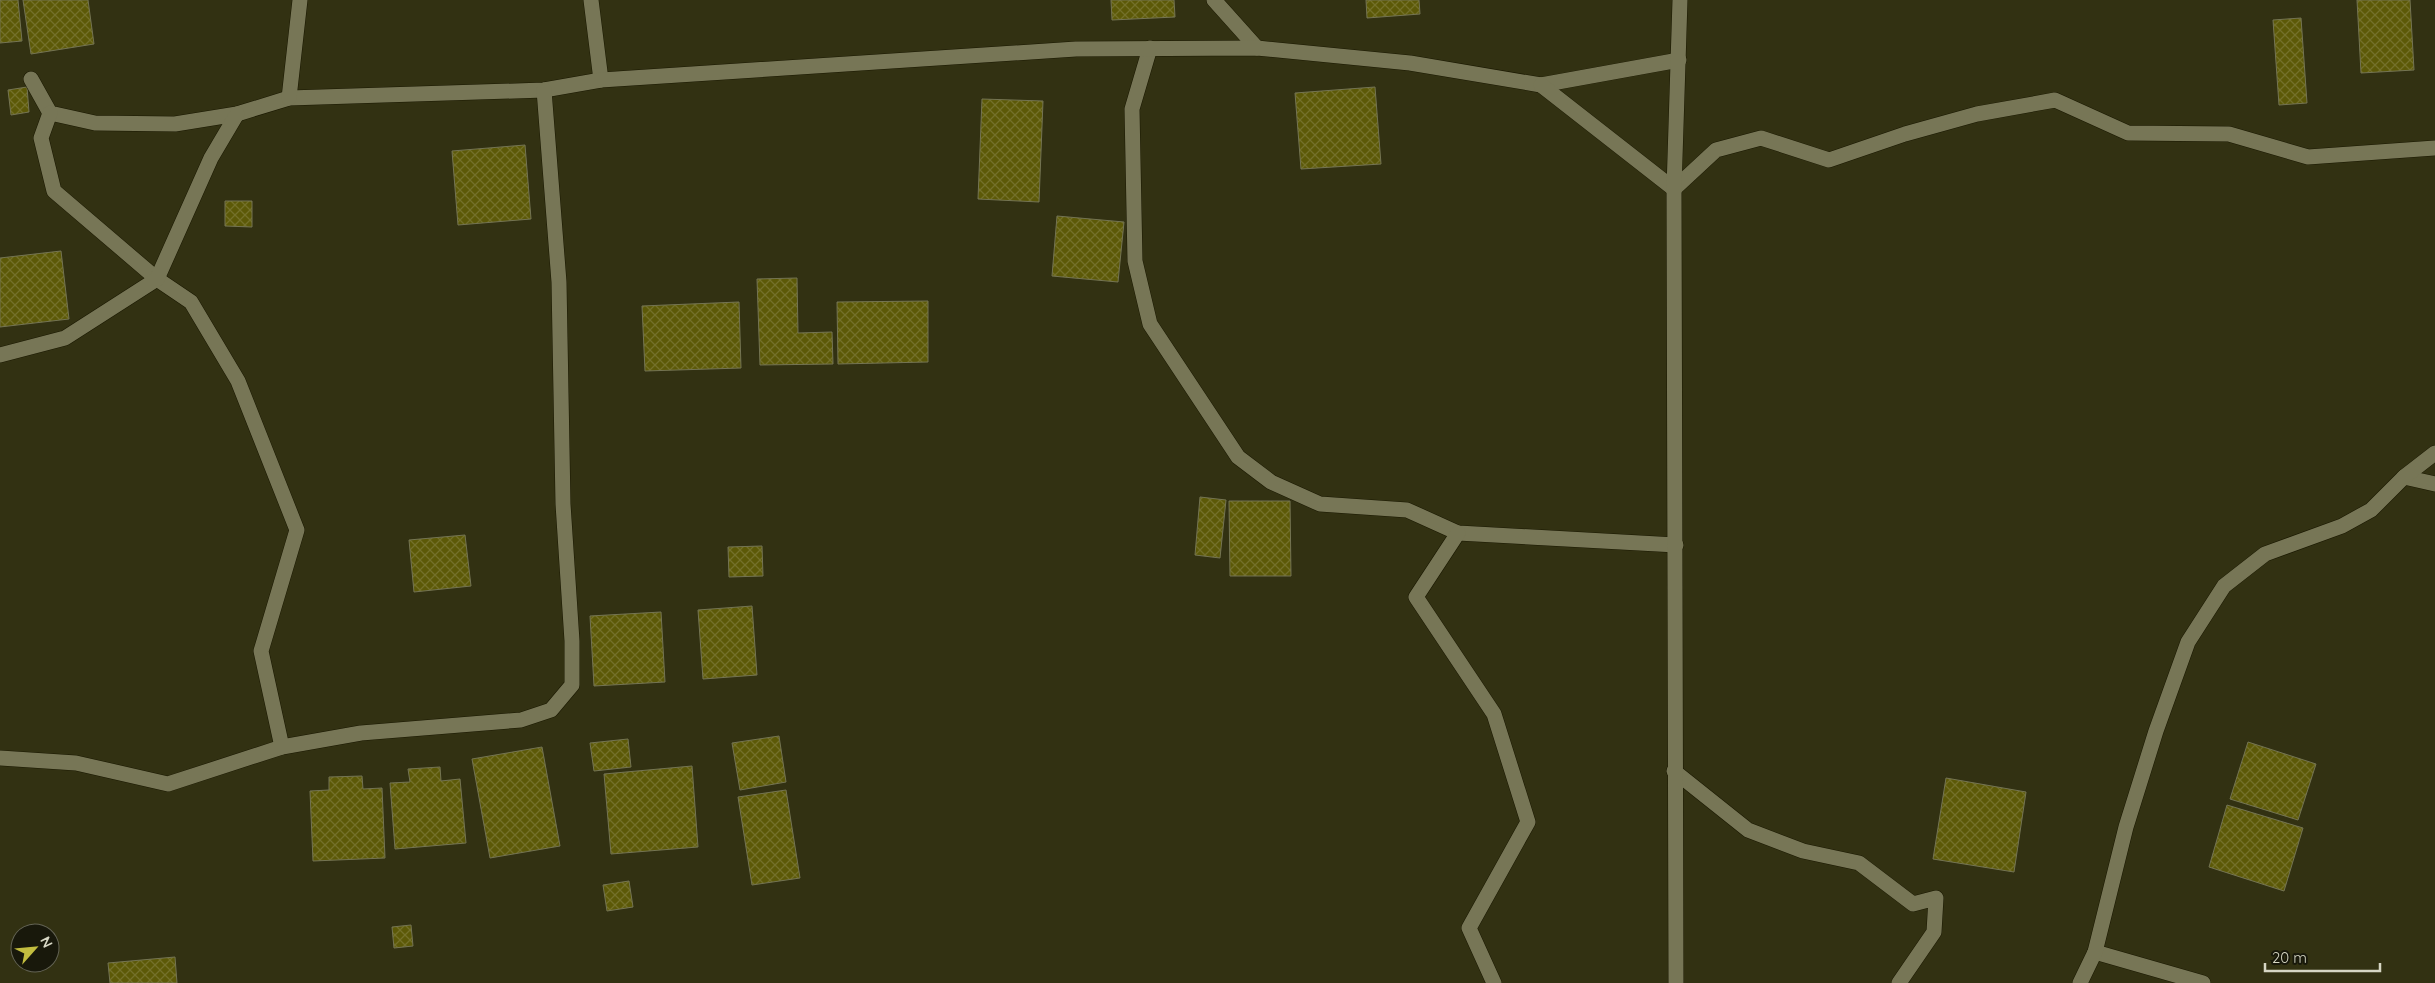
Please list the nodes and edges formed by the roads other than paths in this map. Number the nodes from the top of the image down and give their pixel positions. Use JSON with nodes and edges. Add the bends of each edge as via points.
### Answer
{"nodes":[{"id":1,"x":300,"y":0,"type":"edge"},
{"id":2,"x":591,"y":0,"type":"edge"},
{"id":3,"x":1214,"y":0,"type":"edge"},
{"id":4,"x":1680,"y":0,"type":"edge"},
{"id":5,"x":1150,"y":48,"type":"junction"},
{"id":6,"x":1257,"y":48,"type":"junction"},
{"id":7,"x":1679,"y":60,"type":"junction"},
{"id":8,"x":31,"y":80,"type":"dead end"},
{"id":9,"x":601,"y":80,"type":"junction"},
{"id":10,"x":1542,"y":85,"type":"junction"},
{"id":11,"x":544,"y":90,"type":"junction"},
{"id":12,"x":289,"y":98,"type":"junction"},
{"id":13,"x":50,"y":113,"type":"junction"},
{"id":14,"x":237,"y":114,"type":"junction"},
{"id":15,"x":2435,"y":148,"type":"edge"},
{"id":16,"x":1674,"y":189,"type":"junction"},
{"id":17,"x":157,"y":279,"type":"junction"},
{"id":18,"x":0,"y":355,"type":"edge"},
{"id":19,"x":2435,"y":453,"type":"edge"},
{"id":20,"x":2404,"y":477,"type":"junction"},
{"id":21,"x":2435,"y":484,"type":"edge"},
{"id":22,"x":1458,"y":534,"type":"junction"},
{"id":23,"x":1676,"y":545,"type":"junction"},
{"id":24,"x":282,"y":747,"type":"junction"},
{"id":25,"x":0,"y":758,"type":"edge"},
{"id":26,"x":1674,"y":771,"type":"junction"},
{"id":27,"x":2095,"y":952,"type":"junction"},
{"id":28,"x":1494,"y":983,"type":"edge"},
{"id":29,"x":1676,"y":983,"type":"edge"},
{"id":30,"x":1900,"y":983,"type":"edge"},
{"id":31,"x":2080,"y":983,"type":"edge"},
{"id":32,"x":2203,"y":983,"type":"edge"}],
"edges":[{"from":1,"to":12,"type":"street"},
{"from":2,"to":9,"type":"street"},
{"from":3,"to":6,"type":"street"},
{"from":4,"to":7,"type":"street"},
{"from":5,"to":6,"type":"street"},
{"from":5,"to":9,"type":"street","via":[[1076,49]]},
{"from":5,"to":22,"type":"street","via":[[1132,109],[1135,261],[1150,324],[1238,457],[1271,482],[1320,504],[1407,510]]},
{"from":6,"to":10,"type":"street","via":[[1410,63]]},
{"from":7,"to":10,"type":"street"},
{"from":7,"to":16,"type":"street"},
{"from":8,"to":13,"type":"street"},
{"from":9,"to":11,"type":"street"},
{"from":10,"to":16,"type":"street"},
{"from":11,"to":12,"type":"street"},
{"from":11,"to":24,"type":"street","via":[[559,282],[572,685],[551,710],[521,720],[361,733]]},
{"from":12,"to":14,"type":"street"},
{"from":13,"to":14,"type":"street","via":[[95,123],[165,124]]},
{"from":13,"to":17,"type":"street","via":[[41,138],[54,191]]},
{"from":14,"to":17,"type":"street","via":[[211,158]]},
{"from":15,"to":16,"type":"street","via":[[2308,157],[2230,134],[2128,133],[2056,100],[1978,114],[1829,160],[1761,138],[1716,150]]},
{"from":16,"to":23,"type":"street"},
{"from":17,"to":18,"type":"street","via":[[65,338]]},
{"from":17,"to":24,"type":"street","via":[[191,302],[238,381],[297,530],[261,651]]},
{"from":19,"to":20,"type":"street"},
{"from":20,"to":21,"type":"street"},
{"from":20,"to":27,"type":"street","via":[[2371,510],[2342,526],[2265,554],[2224,586],[2188,642],[2156,731],[2126,827]]},
{"from":22,"to":23,"type":"street"},
{"from":22,"to":28,"type":"street","via":[[1416,597],[1494,714],[1528,822],[1469,928]]},
{"from":23,"to":26,"type":"street"},
{"from":24,"to":25,"type":"street","via":[[168,784],[76,763]]},
{"from":26,"to":29,"type":"street"},
{"from":26,"to":30,"type":"street","via":[[1748,830],[1803,851],[1859,862],[1913,904],[1936,898],[1934,932]]},
{"from":27,"to":31,"type":"street"},
{"from":27,"to":32,"type":"street"}]}
